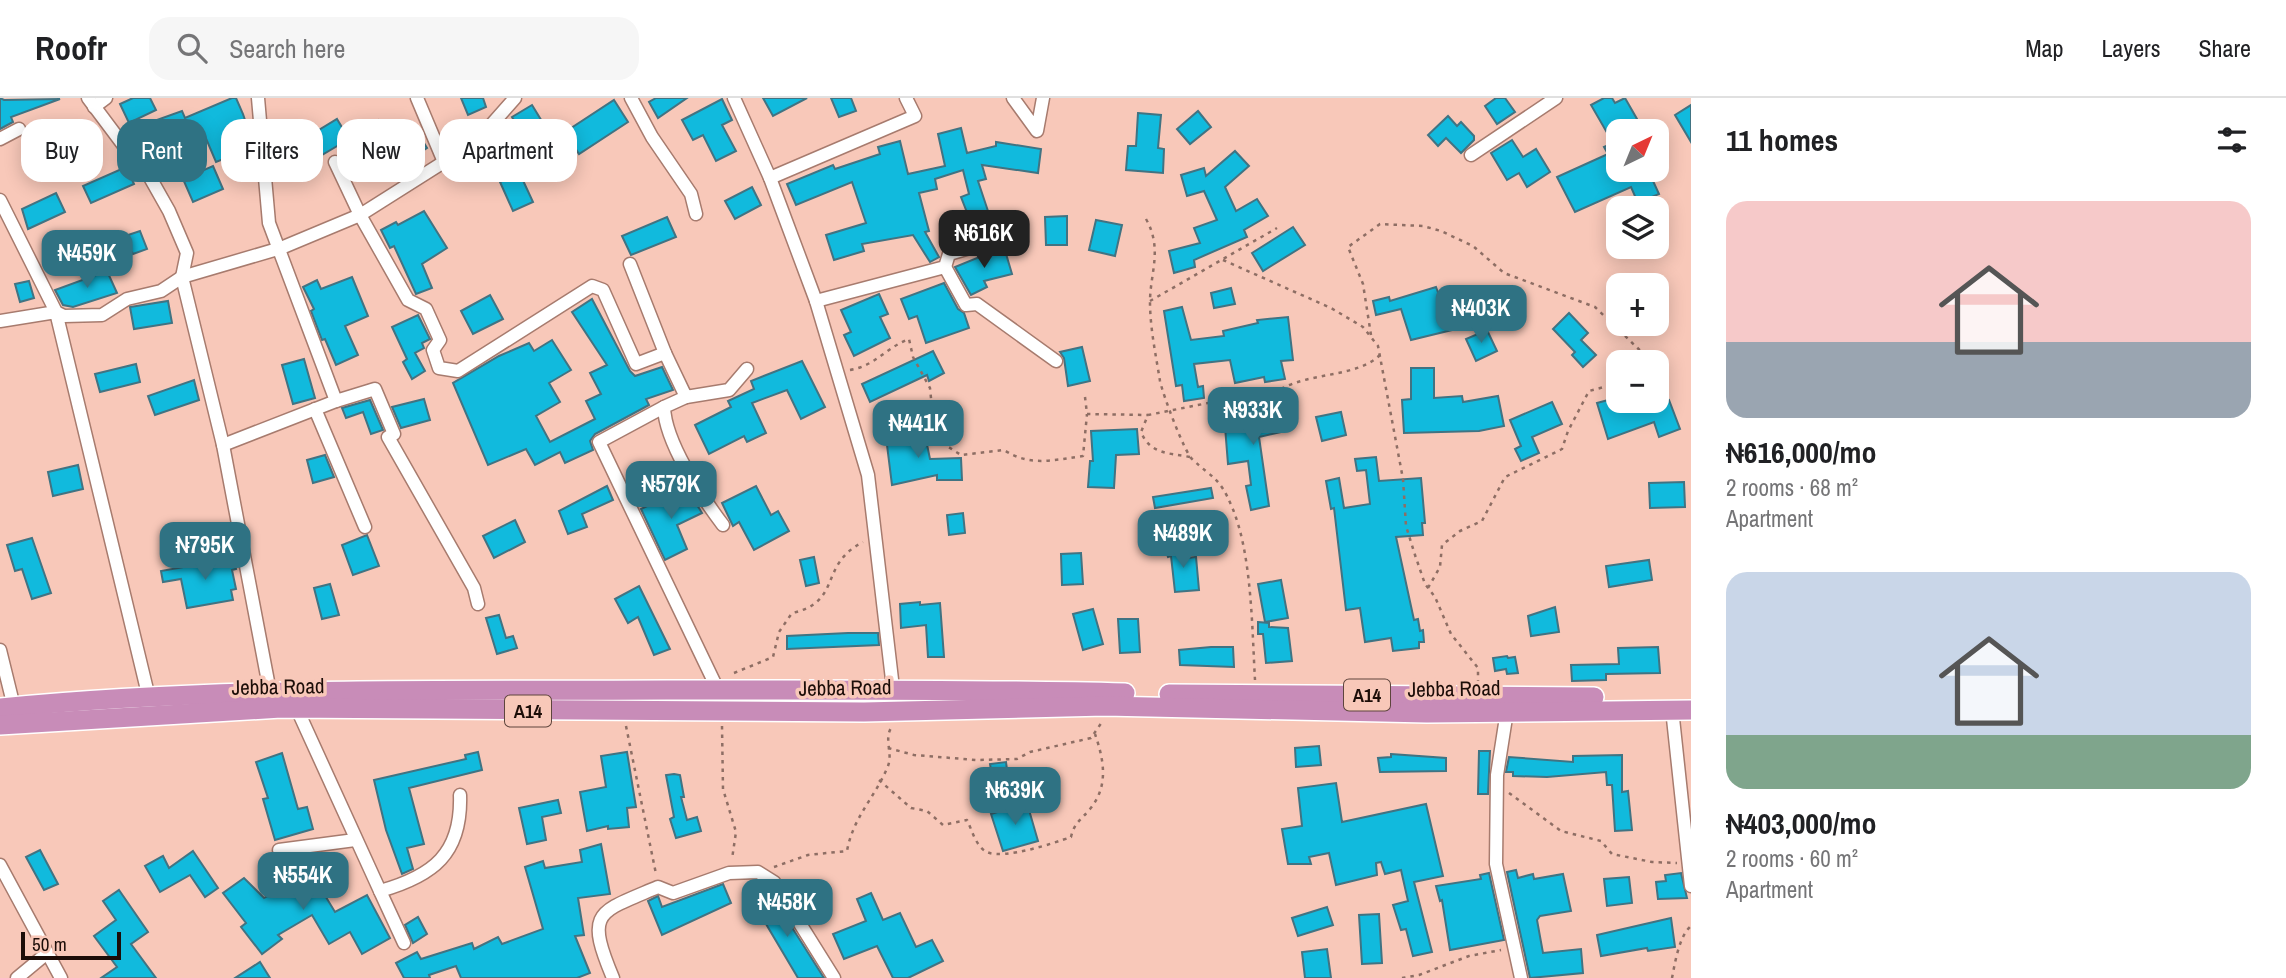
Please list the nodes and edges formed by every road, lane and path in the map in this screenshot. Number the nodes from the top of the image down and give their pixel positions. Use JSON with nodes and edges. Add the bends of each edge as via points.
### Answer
{"nodes":[{"id":1,"x":106,"y":98,"type":"edge"},
{"id":2,"x":258,"y":98,"type":"edge"},
{"id":3,"x":417,"y":98,"type":"edge"},
{"id":4,"x":515,"y":98,"type":"edge"},
{"id":5,"x":631,"y":98,"type":"edge"},
{"id":6,"x":734,"y":98,"type":"edge"},
{"id":7,"x":906,"y":98,"type":"edge"},
{"id":8,"x":1013,"y":98,"type":"edge"},
{"id":9,"x":1043,"y":98,"type":"edge"},
{"id":10,"x":1556,"y":98,"type":"edge"},
{"id":11,"x":91,"y":102,"type":"edge"},
{"id":12,"x":496,"y":119,"type":"edge"},
{"id":13,"x":19,"y":129,"type":"dead end"},
{"id":14,"x":0,"y":139,"type":"edge"},
{"id":15,"x":439,"y":150,"type":"edge"},
{"id":16,"x":1471,"y":155,"type":"dead end"},
{"id":17,"x":335,"y":162,"type":"dead end"},
{"id":18,"x":439,"y":165,"type":"edge"},
{"id":19,"x":770,"y":178,"type":"junction"},
{"id":20,"x":0,"y":200,"type":"edge"},
{"id":21,"x":696,"y":214,"type":"dead end"},
{"id":22,"x":360,"y":215,"type":"junction"},
{"id":23,"x":1146,"y":219,"type":"dead end"},
{"id":24,"x":1278,"y":228,"type":"dead end"},
{"id":25,"x":1001,"y":239,"type":"dead end"},
{"id":26,"x":281,"y":248,"type":"junction"},
{"id":27,"x":1223,"y":260,"type":"junction"},
{"id":28,"x":630,"y":264,"type":"dead end"},
{"id":29,"x":945,"y":267,"type":"junction"},
{"id":30,"x":181,"y":276,"type":"junction"},
{"id":31,"x":816,"y":301,"type":"junction"},
{"id":32,"x":1150,"y":301,"type":"junction"},
{"id":33,"x":56,"y":312,"type":"junction"},
{"id":34,"x":0,"y":321,"type":"edge"},
{"id":35,"x":1371,"y":338,"type":"junction"},
{"id":36,"x":1640,"y":350,"type":"edge"},
{"id":37,"x":665,"y":353,"type":"junction"},
{"id":38,"x":1380,"y":355,"type":"junction"},
{"id":39,"x":1056,"y":361,"type":"dead end"},
{"id":40,"x":747,"y":369,"type":"dead end"},
{"id":41,"x":837,"y":372,"type":"junction"},
{"id":42,"x":1606,"y":386,"type":"edge"},
{"id":43,"x":685,"y":397,"type":"junction"},
{"id":44,"x":1085,"y":397,"type":"dead end"},
{"id":45,"x":336,"y":401,"type":"junction"},
{"id":46,"x":664,"y":407,"type":"junction"},
{"id":47,"x":315,"y":409,"type":"junction"},
{"id":48,"x":1167,"y":410,"type":"junction"},
{"id":49,"x":1087,"y":414,"type":"junction"},
{"id":50,"x":1149,"y":415,"type":"junction"},
{"id":51,"x":223,"y":445,"type":"junction"},
{"id":52,"x":1190,"y":457,"type":"junction"},
{"id":53,"x":723,"y":525,"type":"dead end"},
{"id":54,"x":365,"y":527,"type":"dead end"},
{"id":55,"x":876,"y":537,"type":"junction"},
{"id":56,"x":1428,"y":588,"type":"junction"},
{"id":57,"x":478,"y":604,"type":"dead end"},
{"id":58,"x":0,"y":650,"type":"edge"},
{"id":59,"x":714,"y":682,"type":"junction"},
{"id":60,"x":893,"y":688,"type":"junction"},
{"id":61,"x":270,"y":692,"type":"junction"},
{"id":62,"x":1256,"y":694,"type":"junction"},
{"id":63,"x":1478,"y":695,"type":"junction"},
{"id":64,"x":149,"y":698,"type":"junction"},
{"id":65,"x":1691,"y":698,"type":"edge"},
{"id":66,"x":1105,"y":706,"type":"junction"},
{"id":67,"x":7,"y":708,"type":"edge"},
{"id":68,"x":298,"y":709,"type":"junction"},
{"id":69,"x":901,"y":710,"type":"junction"},
{"id":70,"x":1681,"y":710,"type":"edge"},
{"id":71,"x":630,"y":711,"type":"junction"},
{"id":72,"x":1507,"y":711,"type":"junction"},
{"id":73,"x":718,"y":712,"type":"junction"},
{"id":74,"x":0,"y":725,"type":"edge"},
{"id":75,"x":1095,"y":734,"type":"junction"},
{"id":76,"x":888,"y":748,"type":"junction"},
{"id":77,"x":879,"y":780,"type":"junction"},
{"id":78,"x":1497,"y":782,"type":"junction"},
{"id":79,"x":460,"y":795,"type":"dead end"},
{"id":80,"x":355,"y":840,"type":"junction"},
{"id":81,"x":1684,"y":841,"type":"junction"},
{"id":82,"x":279,"y":850,"type":"dead end"},
{"id":83,"x":0,"y":865,"type":"edge"},
{"id":84,"x":758,"y":872,"type":"junction"},
{"id":85,"x":729,"y":873,"type":"junction"},
{"id":86,"x":1691,"y":886,"type":"edge"},
{"id":87,"x":658,"y":887,"type":"junction"},
{"id":88,"x":380,"y":891,"type":"junction"},
{"id":89,"x":1691,"y":926,"type":"edge"},
{"id":90,"x":404,"y":943,"type":"dead end"},
{"id":91,"x":1514,"y":946,"type":"junction"},
{"id":92,"x":46,"y":954,"type":"junction"},
{"id":93,"x":17,"y":978,"type":"edge"},
{"id":94,"x":61,"y":978,"type":"edge"},
{"id":95,"x":613,"y":978,"type":"edge"},
{"id":96,"x":834,"y":978,"type":"edge"},
{"id":97,"x":1402,"y":978,"type":"edge"},
{"id":98,"x":1521,"y":978,"type":"edge"},
{"id":99,"x":1672,"y":978,"type":"edge"}],
"edges":[{"from":1,"to":11,"type":"street"},
{"from":2,"to":26,"type":"street","via":[[269,223]]},
{"from":3,"to":15,"type":"street"},
{"from":4,"to":12,"type":"street"},
{"from":5,"to":21,"type":"street","via":[[691,194]]},
{"from":6,"to":19,"type":"street"},
{"from":7,"to":19,"type":"street","via":[[915,116]]},
{"from":8,"to":9,"type":"street","via":[[1037,131]]},
{"from":10,"to":16,"type":"street"},
{"from":11,"to":30,"type":"street","via":[[143,165],[169,211],[187,253]]},
{"from":13,"to":14,"type":"street"},
{"from":17,"to":22,"type":"street"},
{"from":18,"to":22,"type":"street"},
{"from":19,"to":31,"type":"street"},
{"from":20,"to":33,"type":"street"},
{"from":22,"to":26,"type":"street"},
{"from":22,"to":37,"type":"street","via":[[408,300],[426,309],[440,340],[433,350],[439,368],[458,371],[592,286],[603,290],[636,364]]},
{"from":23,"to":32,"type":"path","via":[[1152,229],[1156,270]]},
{"from":24,"to":27,"type":"path"},
{"from":25,"to":29,"type":"street","via":[[950,254]]},
{"from":26,"to":30,"type":"street"},
{"from":26,"to":45,"type":"street"},
{"from":27,"to":32,"type":"path"},
{"from":27,"to":35,"type":"path","via":[[1331,308],[1363,327]]},
{"from":28,"to":37,"type":"street"},
{"from":29,"to":31,"type":"street"},
{"from":29,"to":39,"type":"street","via":[[966,305],[977,304]]},
{"from":30,"to":33,"type":"street","via":[[161,291],[127,299],[102,315]]},
{"from":30,"to":51,"type":"street"},
{"from":31,"to":41,"type":"street"},
{"from":32,"to":48,"type":"path"},
{"from":33,"to":34,"type":"street"},
{"from":33,"to":64,"type":"street"},
{"from":35,"to":36,"type":"path","via":[[1363,284],[1348,247],[1380,224],[1423,226],[1473,246],[1504,273],[1595,307]]},
{"from":35,"to":38,"type":"path"},
{"from":37,"to":43,"type":"street"},
{"from":38,"to":48,"type":"path","via":[[1357,369]]},
{"from":38,"to":56,"type":"path","via":[[1403,479],[1406,526]]},
{"from":40,"to":43,"type":"street","via":[[729,390]]},
{"from":41,"to":49,"type":"path","via":[[863,368],[891,345],[909,339],[930,388],[939,441],[961,454],[1004,450],[1020,460],[1040,463],[1083,456]]},
{"from":41,"to":55,"type":"street","via":[[868,475]]},
{"from":42,"to":56,"type":"path","via":[[1589,391],[1562,449],[1505,477],[1482,521],[1442,545],[1440,567]]},
{"from":43,"to":46,"type":"street"},
{"from":44,"to":49,"type":"path"},
{"from":45,"to":47,"type":"street"},
{"from":45,"to":57,"type":"street","via":[[376,389],[394,435],[388,437],[474,588]]},
{"from":46,"to":53,"type":"street","via":[[664,424],[706,503]]},
{"from":46,"to":59,"type":"street","via":[[599,442]]},
{"from":47,"to":51,"type":"street"},
{"from":47,"to":54,"type":"street"},
{"from":48,"to":50,"type":"path"},
{"from":48,"to":52,"type":"path"},
{"from":49,"to":50,"type":"path"},
{"from":50,"to":52,"type":"path","via":[[1141,432],[1146,445]]},
{"from":51,"to":61,"type":"street"},
{"from":52,"to":62,"type":"path","via":[[1218,478],[1233,509],[1251,604]]},
{"from":55,"to":59,"type":"path","via":[[848,550],[834,567],[827,592],[811,609],[792,613],[779,632],[773,657]]},
{"from":55,"to":60,"type":"street"},
{"from":56,"to":63,"type":"path","via":[[1451,634],[1478,668]]},
{"from":58,"to":67,"type":"street"},
{"from":59,"to":60,"type":"highway","name":"Jebba Road"},
{"from":59,"to":61,"type":"highway","name":"Jebba Road"},
{"from":60,"to":62,"type":"highway","name":"Jebba Road","number":"A14"},
{"from":61,"to":64,"type":"highway","name":"Jebba Road"},
{"from":62,"to":63,"type":"highway","name":"Jebba Road","number":"A14"},
{"from":63,"to":65,"type":"highway","name":"Jebba Road","number":"A14"},
{"from":64,"to":67,"type":"highway","name":"Jebba Road"},
{"from":66,"to":69,"type":"highway","name":"Jebba Road","number":"A14"},
{"from":66,"to":72,"type":"highway","name":"Jebba Road","number":"A14"},
{"from":66,"to":75,"type":"path"},
{"from":68,"to":71,"type":"highway","name":"Jebba Road","number":"A14"},
{"from":68,"to":74,"type":"highway","name":"Jebba Road","number":"A14"},
{"from":68,"to":80,"type":"street"},
{"from":69,"to":73,"type":"highway","name":"Jebba Road","number":"A14"},
{"from":69,"to":76,"type":"path","via":[[887,735]]},
{"from":70,"to":72,"type":"highway","name":"Jebba Road","number":"A14"},
{"from":70,"to":81,"type":"street"},
{"from":71,"to":73,"type":"highway","name":"Jebba Road","number":"A14"},
{"from":71,"to":87,"type":"path","via":[[626,725]]},
{"from":72,"to":78,"type":"street"},
{"from":73,"to":85,"type":"path","via":[[725,733],[723,789],[736,832]]},
{"from":75,"to":76,"type":"path","via":[[1017,758],[926,756]]},
{"from":75,"to":77,"type":"path","via":[[1104,769],[1102,786],[1090,809],[1074,825],[1071,837],[1040,848],[987,852],[967,820],[943,825],[927,811],[911,808]]},
{"from":76,"to":77,"type":"path","via":[[889,764]]},
{"from":77,"to":84,"type":"path","via":[[850,832],[847,851],[808,855]]},
{"from":78,"to":81,"type":"path","via":[[1561,831],[1601,841],[1612,854],[1678,863]]},
{"from":78,"to":91,"type":"street","via":[[1496,864]]},
{"from":79,"to":88,"type":"street","via":[[461,821],[431,871]]},
{"from":80,"to":82,"type":"street"},
{"from":80,"to":88,"type":"street"},
{"from":81,"to":86,"type":"street"},
{"from":83,"to":92,"type":"street"},
{"from":84,"to":85,"type":"street"},
{"from":84,"to":96,"type":"street","via":[[774,882]]},
{"from":85,"to":87,"type":"street","via":[[673,893]]},
{"from":87,"to":95,"type":"street","via":[[610,907],[600,918],[598,942]]},
{"from":88,"to":90,"type":"street"},
{"from":89,"to":99,"type":"path"},
{"from":91,"to":97,"type":"path"},
{"from":91,"to":98,"type":"street"},
{"from":92,"to":93,"type":"street"},
{"from":92,"to":94,"type":"street"}]}
